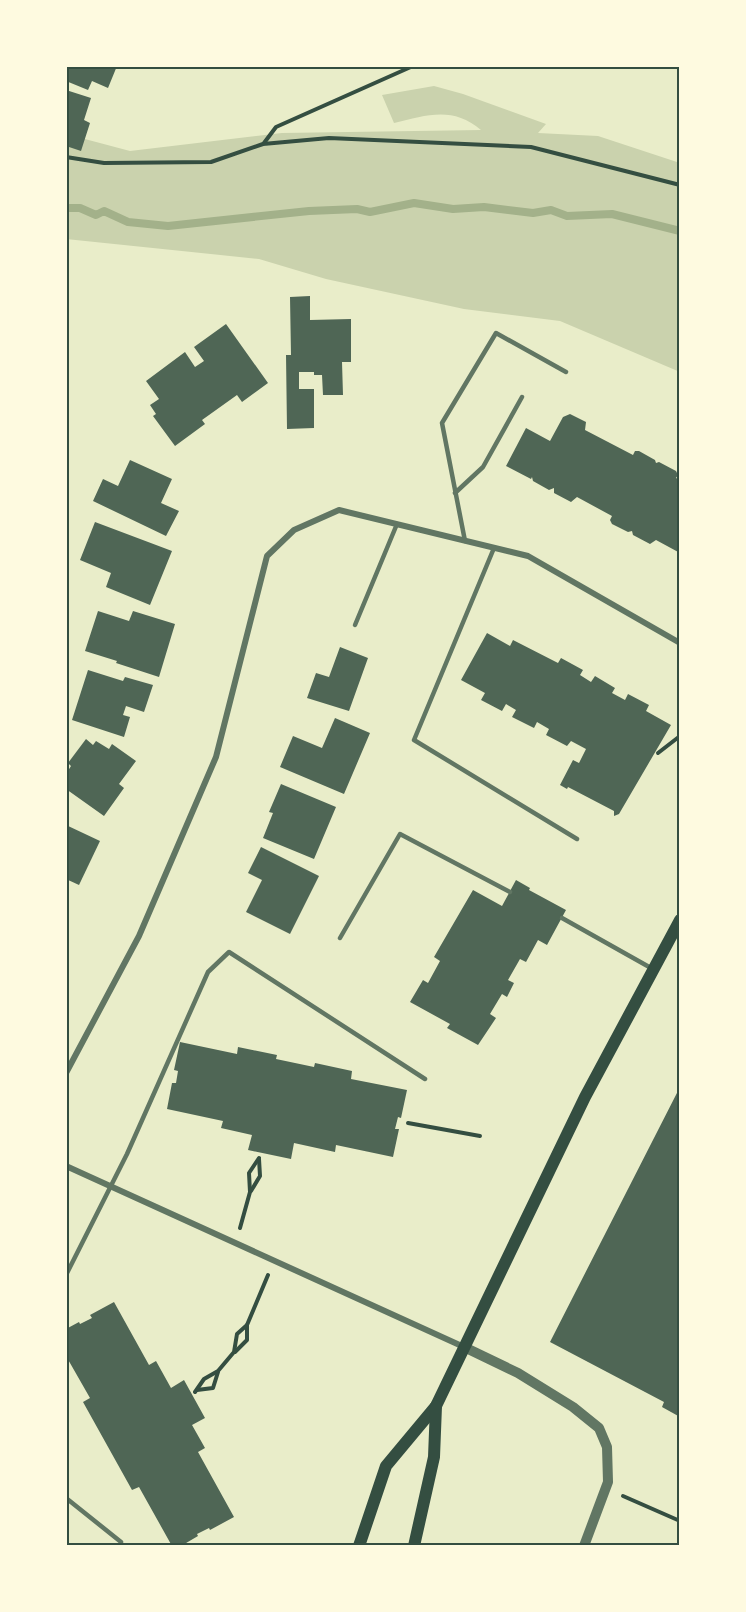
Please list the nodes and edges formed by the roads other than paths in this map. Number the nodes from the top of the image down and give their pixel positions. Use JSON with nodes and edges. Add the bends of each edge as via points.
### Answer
{"nodes":[{"id":1,"x":566,"y":372,"type":"dead end"},
{"id":2,"x":522,"y":397,"type":"dead end"},
{"id":3,"x":455,"y":493,"type":"junction"},
{"id":4,"x":397,"y":524,"type":"junction"},
{"id":5,"x":465,"y":541,"type":"junction"},
{"id":6,"x":494,"y":548,"type":"junction"},
{"id":7,"x":355,"y":626,"type":"dead end"},
{"id":8,"x":680,"y":643,"type":"edge"},
{"id":9,"x":577,"y":839,"type":"dead end"},
{"id":10,"x":510,"y":892,"type":"dead end"},
{"id":11,"x":562,"y":918,"type":"dead end"},
{"id":12,"x":680,"y":920,"type":"edge"},
{"id":13,"x":340,"y":938,"type":"dead end"},
{"id":14,"x":654,"y":969,"type":"junction"},
{"id":15,"x":66,"y":1073,"type":"edge"},
{"id":16,"x":425,"y":1079,"type":"dead end"},
{"id":17,"x":66,"y":1166,"type":"edge"},
{"id":18,"x":111,"y":1186,"type":"junction"},
{"id":19,"x":66,"y":1275,"type":"edge"},
{"id":20,"x":464,"y":1347,"type":"junction"},
{"id":21,"x":436,"y":1406,"type":"junction"},
{"id":22,"x":66,"y":1498,"type":"edge"},
{"id":23,"x":121,"y":1542,"type":"dead end"},
{"id":24,"x":359,"y":1546,"type":"edge"},
{"id":25,"x":414,"y":1546,"type":"edge"},
{"id":26,"x":584,"y":1546,"type":"edge"}],
"edges":[{"from":1,"to":3,"type":"lane","via":[[496,333],[442,423]]},
{"from":2,"to":3,"type":"lane","via":[[483,467]]},
{"from":3,"to":5,"type":"lane"},
{"from":4,"to":5,"type":"street"},
{"from":4,"to":7,"type":"lane"},
{"from":4,"to":15,"type":"street","via":[[339,510],[294,530],[267,556],[216,757],[139,936]]},
{"from":5,"to":6,"type":"street"},
{"from":6,"to":8,"type":"street","via":[[528,556]]},
{"from":6,"to":9,"type":"lane","via":[[414,740]]},
{"from":10,"to":13,"type":"lane","via":[[400,834]]},
{"from":11,"to":14,"type":"lane"},
{"from":12,"to":14,"type":"main road"},
{"from":14,"to":20,"type":"main road","via":[[585,1097]]},
{"from":16,"to":18,"type":"lane","via":[[229,952],[208,972]]},
{"from":17,"to":18,"type":"street"},
{"from":18,"to":19,"type":"lane"},
{"from":18,"to":20,"type":"street"},
{"from":20,"to":21,"type":"main road"},
{"from":20,"to":26,"type":"street","via":[[518,1373],[599,1428],[607,1447],[606,1490]]},
{"from":21,"to":24,"type":"main road","via":[[386,1466]]},
{"from":21,"to":25,"type":"main road","via":[[434,1457]]},
{"from":22,"to":23,"type":"lane"}]}
